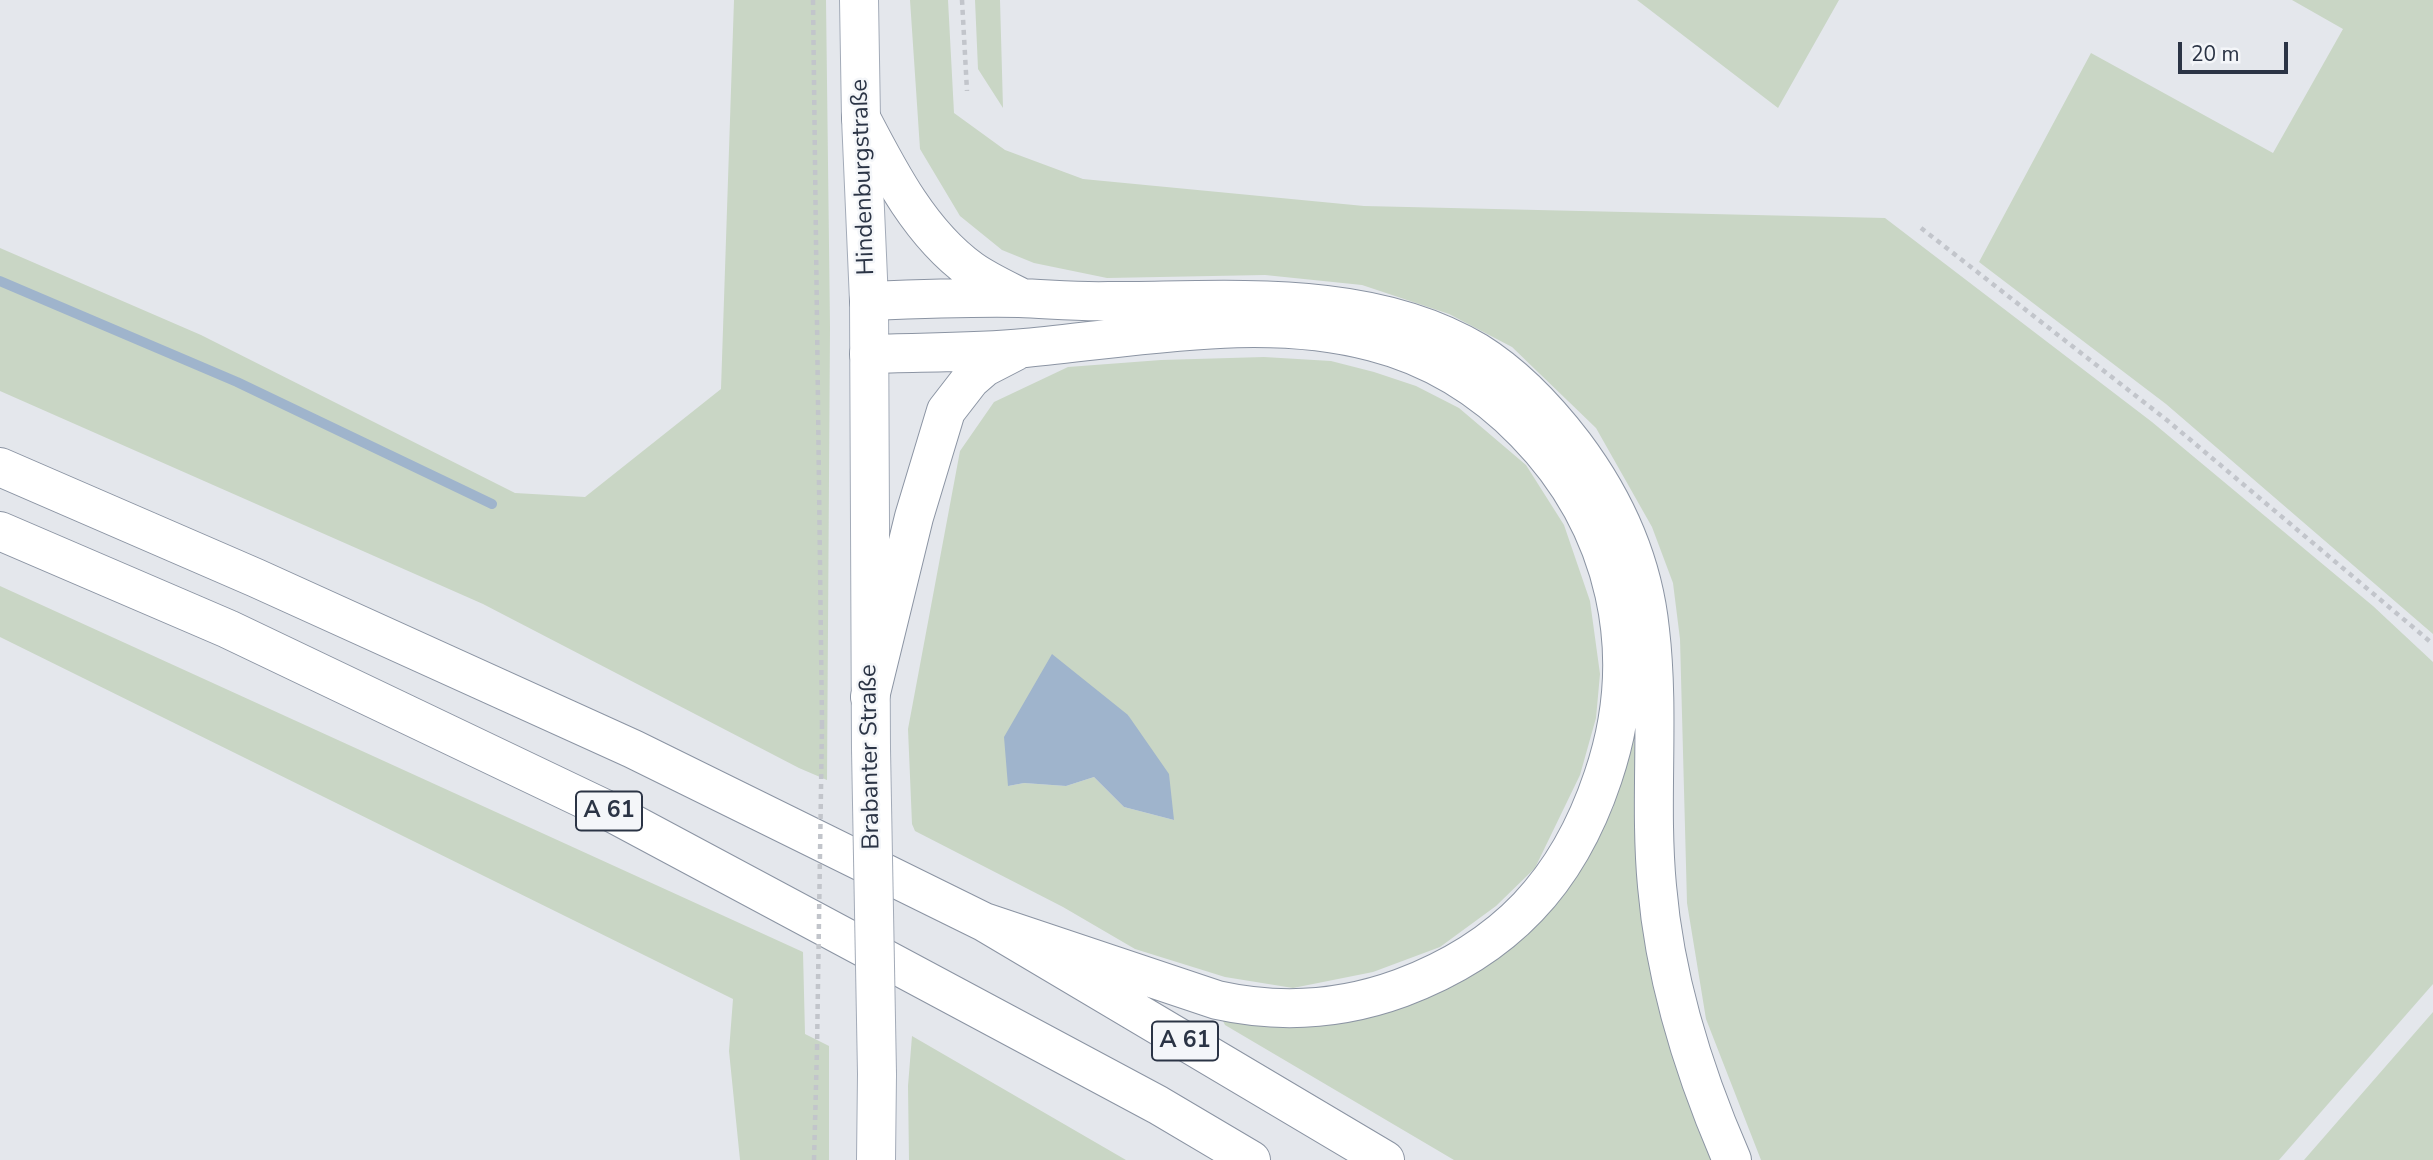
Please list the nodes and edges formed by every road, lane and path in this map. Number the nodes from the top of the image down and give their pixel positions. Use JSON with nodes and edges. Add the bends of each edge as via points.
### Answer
{"nodes":[{"id":1,"x":813,"y":0,"type":"edge"},
{"id":2,"x":859,"y":0,"type":"edge"},
{"id":3,"x":962,"y":0,"type":"edge"},
{"id":4,"x":967,"y":91,"type":"dead end"},
{"id":5,"x":861,"y":118,"type":"junction"},
{"id":6,"x":1920,"y":229,"type":"dead end"},
{"id":7,"x":1023,"y":298,"type":"junction"},
{"id":8,"x":869,"y":301,"type":"junction"},
{"id":9,"x":1022,"y":349,"type":"junction"},
{"id":10,"x":869,"y":354,"type":"junction"},
{"id":11,"x":0,"y":467,"type":"edge"},
{"id":12,"x":0,"y":531,"type":"edge"},
{"id":13,"x":2433,"y":644,"type":"edge"},
{"id":14,"x":870,"y":696,"type":"junction"},
{"id":15,"x":984,"y":922,"type":"junction"},
{"id":16,"x":1158,"y":1105,"type":"junction"},
{"id":17,"x":814,"y":1160,"type":"edge"},
{"id":18,"x":876,"y":1160,"type":"edge"},
{"id":19,"x":1202,"y":1160,"type":"edge"},
{"id":20,"x":1251,"y":1160,"type":"edge"},
{"id":21,"x":1385,"y":1160,"type":"edge"},
{"id":22,"x":1732,"y":1160,"type":"edge"}],
"edges":[{"from":1,"to":17,"type":"path","bridge":true,"via":[[822,725]]},
{"from":2,"to":5,"type":"main road","name":"Hindenburgstraße"},
{"from":3,"to":4,"type":"path"},
{"from":5,"to":7,"type":"main road","via":[[887,169],[939,242],[969,269]]},
{"from":5,"to":8,"type":"main road","name":"Hindenburgstraße"},
{"from":6,"to":13,"type":"path","via":[[2168,421]]},
{"from":7,"to":8,"type":"main road"},
{"from":7,"to":22,"type":"main road","via":[[1068,302],[1300,301],[1376,313],[1446,336],[1478,353],[1508,375],[1562,429],[1607,492],[1637,560],[1645,593],[1653,665],[1657,887],[1675,996]]},
{"from":8,"to":10,"type":"main road","name":"Hindenburgstraße"},
{"from":9,"to":10,"type":"main road"},
{"from":9,"to":14,"type":"main road","via":[[985,367],[946,411],[914,517]]},
{"from":9,"to":15,"type":"main road","via":[[1193,332],[1300,330],[1371,341],[1461,379],[1488,397],[1538,446],[1583,512],[1618,602],[1623,641],[1620,713],[1590,816],[1573,851],[1549,883],[1499,934],[1465,958],[1376,997],[1305,1009],[1244,1006]]},
{"from":10,"to":14,"type":"main road","name":"Brabanter Straße"},
{"from":11,"to":15,"type":"main road","number":"A 61","via":[[633,749]]},
{"from":12,"to":16,"type":"main road","number":"A 61","via":[[228,629],[607,810]]},
{"from":14,"to":18,"type":"main road","name":"Brabanter Straße","bridge":true},
{"from":15,"to":21,"type":"main road","number":"A 61"},
{"from":16,"to":19,"type":"main road"},
{"from":16,"to":20,"type":"main road","number":"A 61"}]}
